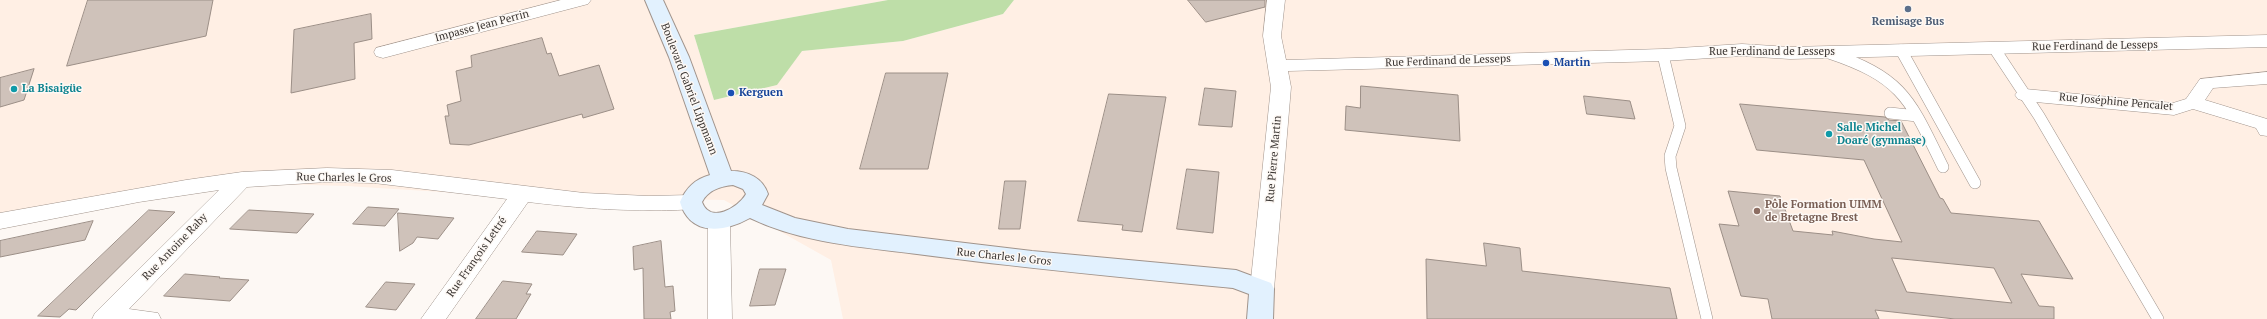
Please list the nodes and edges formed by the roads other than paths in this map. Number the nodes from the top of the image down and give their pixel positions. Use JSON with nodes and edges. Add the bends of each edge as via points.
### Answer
{"nodes":[{"id":1,"x":582,"y":0,"type":"edge"},
{"id":2,"x":654,"y":0,"type":"edge"},
{"id":3,"x":1276,"y":0,"type":"edge"},
{"id":4,"x":2267,"y":41,"type":"edge"},
{"id":5,"x":1994,"y":48,"type":"junction"},
{"id":6,"x":1901,"y":50,"type":"junction"},
{"id":7,"x":382,"y":52,"type":"dead end"},
{"id":8,"x":1827,"y":52,"type":"junction"},
{"id":9,"x":1663,"y":55,"type":"junction"},
{"id":10,"x":1276,"y":66,"type":"junction"},
{"id":11,"x":2267,"y":78,"type":"edge"},
{"id":12,"x":2025,"y":95,"type":"junction"},
{"id":13,"x":2193,"y":103,"type":"junction"},
{"id":14,"x":1890,"y":113,"type":"dead end"},
{"id":15,"x":1917,"y":116,"type":"junction"},
{"id":16,"x":2267,"y":130,"type":"edge"},
{"id":17,"x":1943,"y":166,"type":"dead end"},
{"id":18,"x":242,"y":179,"type":"junction"},
{"id":19,"x":723,"y":179,"type":"junction"},
{"id":20,"x":1975,"y":183,"type":"dead end"},
{"id":21,"x":522,"y":194,"type":"junction"},
{"id":22,"x":691,"y":202,"type":"junction"},
{"id":23,"x":749,"y":208,"type":"junction"},
{"id":24,"x":0,"y":221,"type":"edge"},
{"id":25,"x":719,"y":221,"type":"junction"},
{"id":26,"x":1262,"y":289,"type":"junction"},
{"id":27,"x":106,"y":317,"type":"edge"},
{"id":28,"x":149,"y":319,"type":"edge"},
{"id":29,"x":433,"y":319,"type":"edge"},
{"id":30,"x":720,"y":319,"type":"edge"},
{"id":31,"x":1260,"y":319,"type":"edge"},
{"id":32,"x":1707,"y":319,"type":"edge"},
{"id":33,"x":2158,"y":319,"type":"edge"}],
"edges":[{"from":1,"to":7,"type":"street","name":"Impasse Jean Perrin"},
{"from":2,"to":19,"type":"street","name":"Boulevard Gabriel Lippmann","via":[[679,57]]},
{"from":3,"to":10,"type":"street","name":"Rue Pierre Martin","via":[[1272,36]]},
{"from":4,"to":5,"type":"street","name":"Rue Ferdinand de Lesseps"},
{"from":5,"to":6,"type":"street","name":"Rue Ferdinand de Lesseps"},
{"from":5,"to":12,"type":"lane"},
{"from":6,"to":8,"type":"street","name":"Rue Ferdinand de Lesseps"},
{"from":6,"to":20,"type":"lane"},
{"from":8,"to":9,"type":"street","name":"Rue Ferdinand de Lesseps","via":[[1742,50]]},
{"from":8,"to":15,"type":"lane","via":[[1883,76],[1900,90]]},
{"from":9,"to":10,"type":"street","name":"Rue Ferdinand de Lesseps"},
{"from":9,"to":32,"type":"lane","via":[[1680,126],[1670,156],[1670,168]]},
{"from":10,"to":26,"type":"street","name":"Rue Pierre Martin","via":[[1281,87]]},
{"from":11,"to":13,"type":"street","via":[[2207,83]]},
{"from":12,"to":13,"type":"street","name":"Rue Joséphine Pencalet","via":[[2174,109]]},
{"from":12,"to":33,"type":"lane"},
{"from":13,"to":16,"type":"street","via":[[2263,124]]},
{"from":14,"to":15,"type":"lane"},
{"from":15,"to":17,"type":"lane"},
{"from":18,"to":21,"type":"street","name":"Rue Charles le Gros","via":[[373,176]]},
{"from":18,"to":24,"type":"street","name":"Rue Charles le Gros","via":[[102,200]]},
{"from":18,"to":27,"type":"street","name":"Rue Antoine Raby"},
{"from":19,"to":22,"type":"street","via":[[705,185],[693,196]]},
{"from":19,"to":23,"type":"street","via":[[733,178],[750,183],[757,194]]},
{"from":21,"to":22,"type":"street","name":"Rue Charles le Gros","via":[[613,201]]},
{"from":21,"to":29,"type":"street","name":"Rue François Lettré"},
{"from":22,"to":25,"type":"street","via":[[695,214],[701,218]]},
{"from":23,"to":25,"type":"street","via":[[730,219]]},
{"from":23,"to":26,"type":"street","name":"Rue Charles le Gros","via":[[792,226],[825,234],[996,257],[1236,279]]},
{"from":25,"to":30,"type":"street"},
{"from":26,"to":31,"type":"street","name":"Rue Pierre Martin"},
{"from":27,"to":28,"type":"street","name":"Rue Antoine Raby"}]}
